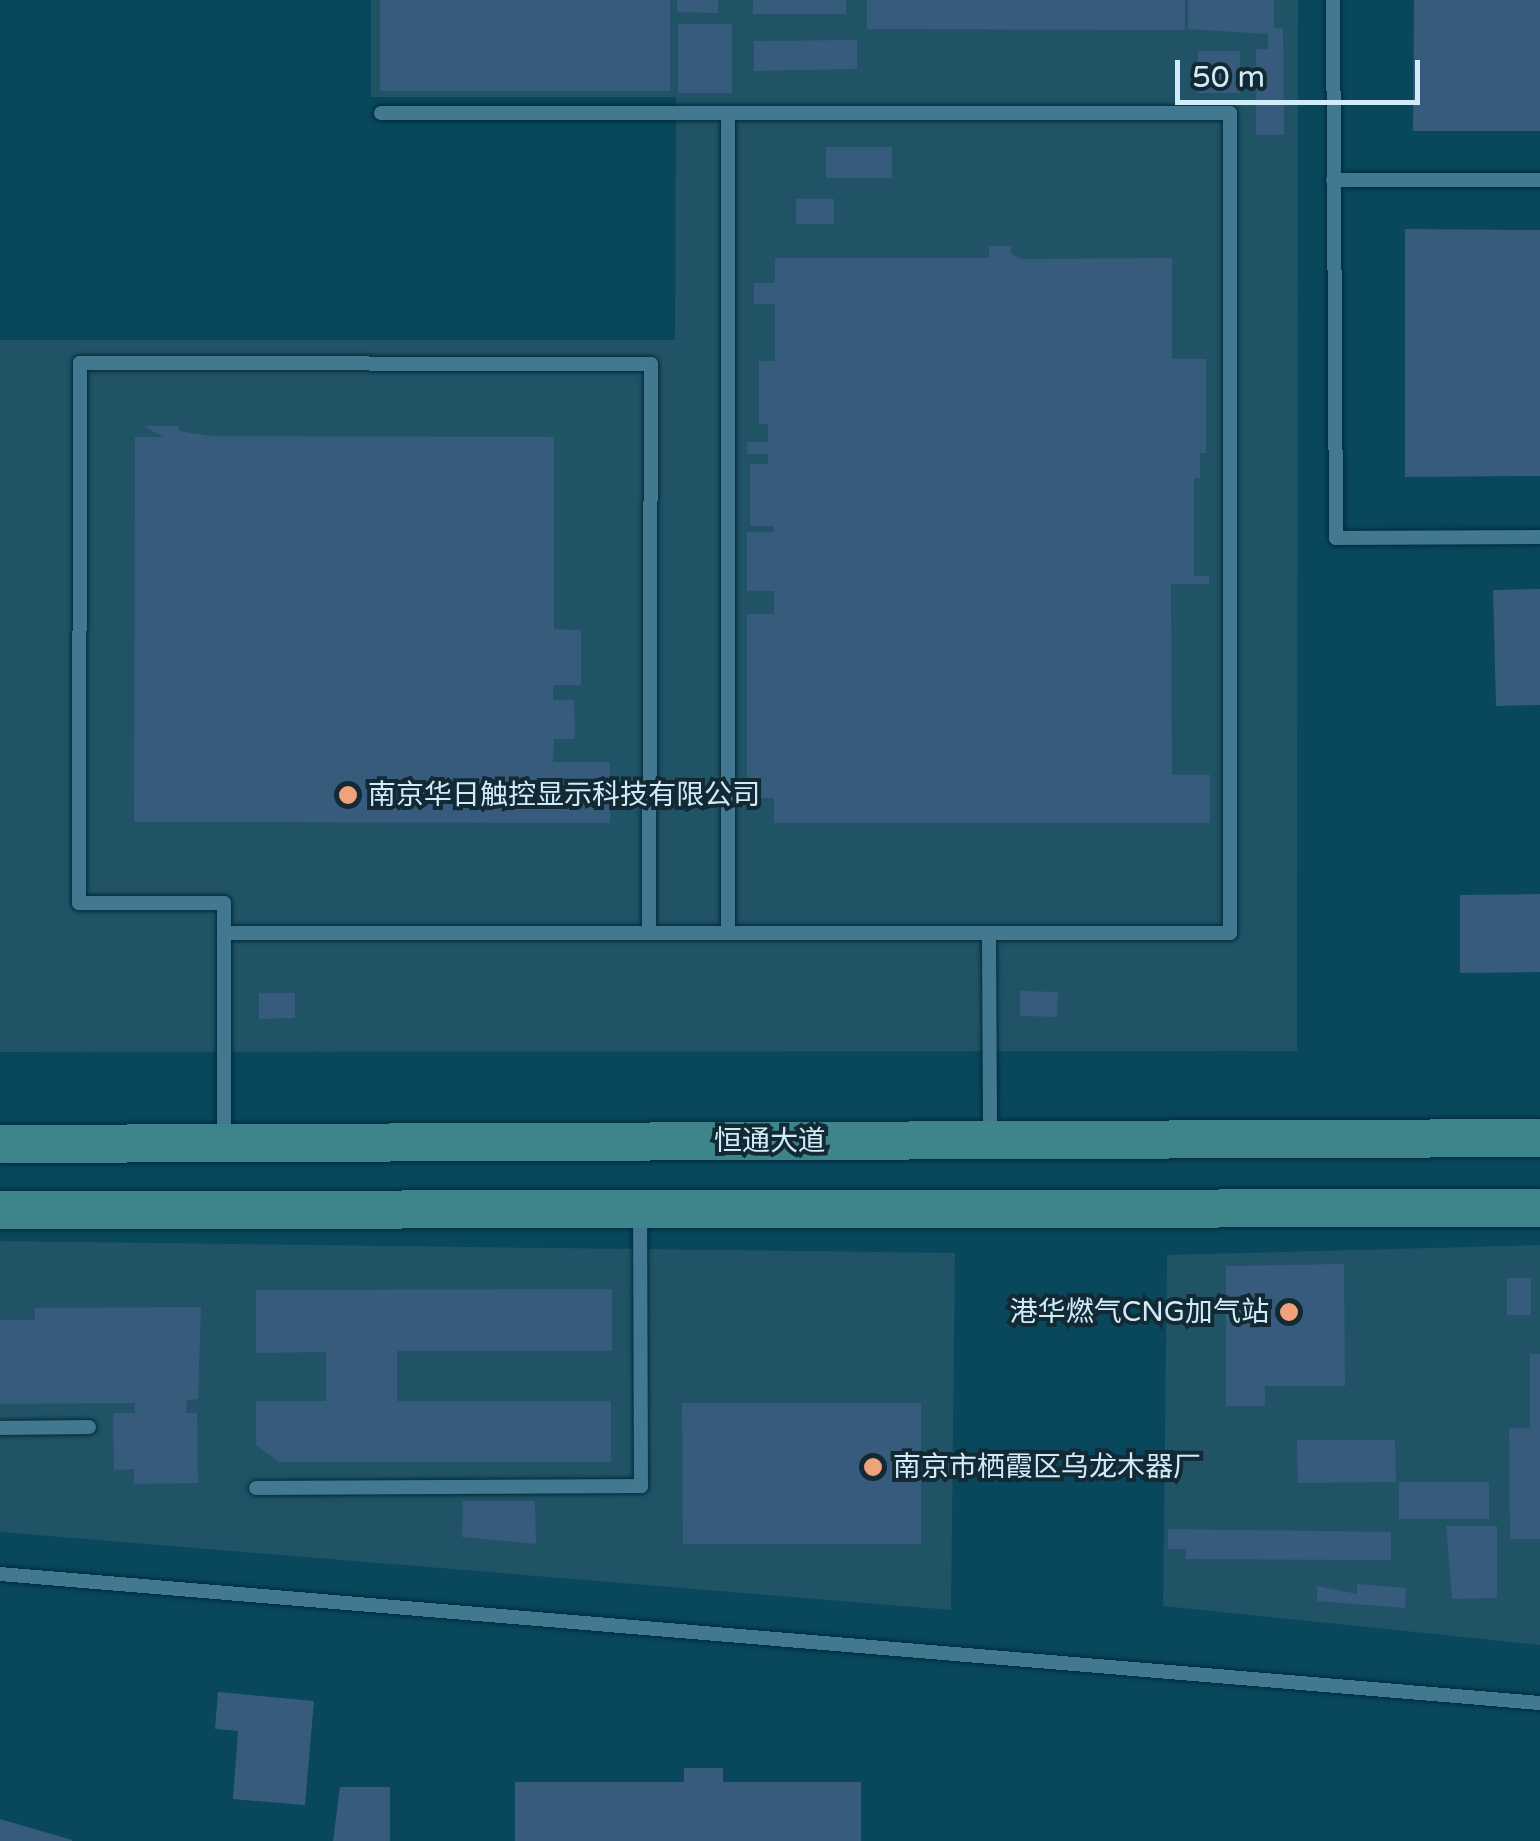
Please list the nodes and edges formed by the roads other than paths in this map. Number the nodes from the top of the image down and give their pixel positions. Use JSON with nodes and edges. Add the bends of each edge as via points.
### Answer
{"nodes":[{"id":1,"x":1333,"y":0,"type":"edge"},
{"id":2,"x":381,"y":113,"type":"dead end"},
{"id":3,"x":728,"y":113,"type":"junction"},
{"id":4,"x":1333,"y":180,"type":"junction"},
{"id":5,"x":1540,"y":180,"type":"edge"},
{"id":6,"x":1540,"y":537,"type":"edge"},
{"id":7,"x":224,"y":932,"type":"junction"},
{"id":8,"x":650,"y":932,"type":"junction"},
{"id":9,"x":728,"y":932,"type":"junction"},
{"id":10,"x":989,"y":932,"type":"junction"},
{"id":11,"x":1540,"y":1138,"type":"edge"},
{"id":12,"x":990,"y":1140,"type":"junction"},
{"id":13,"x":224,"y":1143,"type":"junction"},
{"id":14,"x":0,"y":1144,"type":"edge"},
{"id":15,"x":1540,"y":1208,"type":"edge"},
{"id":16,"x":640,"y":1209,"type":"junction"},
{"id":17,"x":0,"y":1210,"type":"edge"},
{"id":18,"x":0,"y":1428,"type":"edge"},
{"id":19,"x":90,"y":1428,"type":"dead end"},
{"id":20,"x":256,"y":1488,"type":"dead end"},
{"id":21,"x":0,"y":1574,"type":"edge"},
{"id":22,"x":1540,"y":1703,"type":"edge"}],
"edges":[{"from":1,"to":4,"type":"lane"},
{"from":2,"to":3,"type":"lane"},
{"from":3,"to":9,"type":"lane"},
{"from":3,"to":10,"type":"lane","via":[[1230,113],[1230,932]]},
{"from":4,"to":5,"type":"lane"},
{"from":4,"to":6,"type":"lane","via":[[1336,538]]},
{"from":7,"to":8,"type":"lane"},
{"from":7,"to":8,"type":"lane","via":[[224,903],[79,903],[80,363],[651,364]]},
{"from":7,"to":13,"type":"lane"},
{"from":8,"to":9,"type":"lane"},
{"from":9,"to":10,"type":"lane"},
{"from":10,"to":12,"type":"lane"},
{"from":11,"to":12,"type":"main road","name":"恒通大道"},
{"from":12,"to":13,"type":"main road","name":"恒通大道"},
{"from":13,"to":14,"type":"main road","name":"恒通大道"},
{"from":15,"to":16,"type":"main road"},
{"from":16,"to":17,"type":"main road"},
{"from":16,"to":20,"type":"lane","via":[[641,1486]]},
{"from":18,"to":19,"type":"lane"},
{"from":21,"to":22,"type":"lane"}]}
